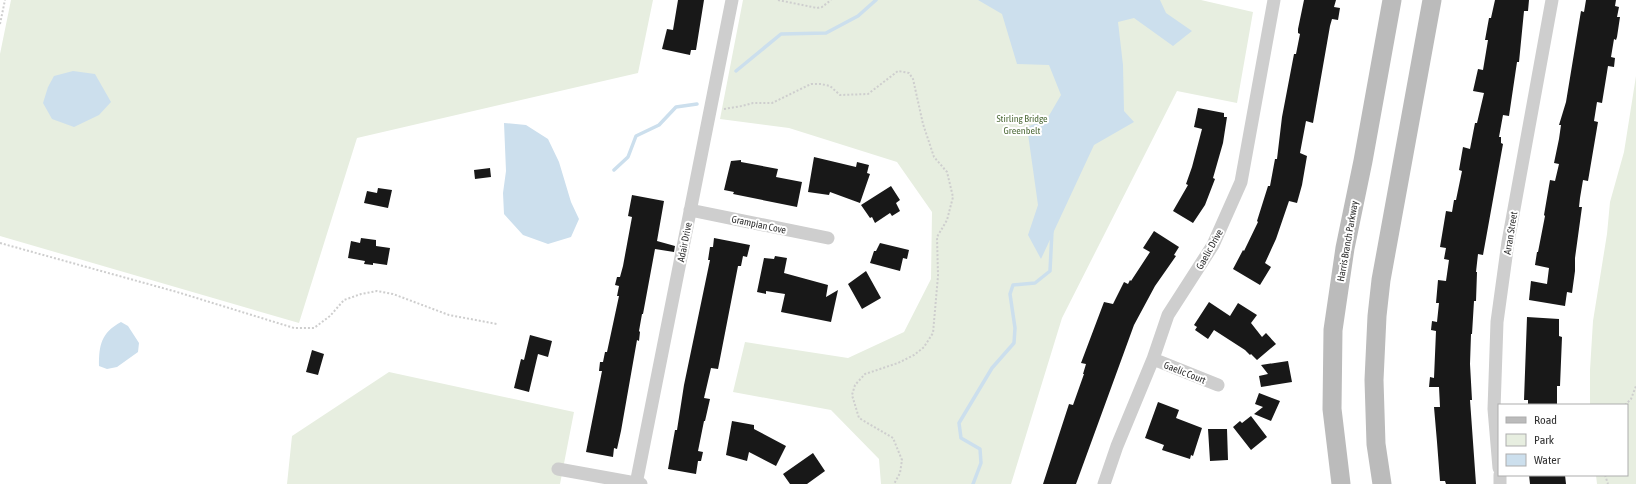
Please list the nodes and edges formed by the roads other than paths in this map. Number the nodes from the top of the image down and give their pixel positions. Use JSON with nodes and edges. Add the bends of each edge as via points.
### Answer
{"nodes":[{"id":1,"x":732,"y":0,"type":"edge"},
{"id":2,"x":1274,"y":0,"type":"edge"},
{"id":3,"x":1392,"y":0,"type":"edge"},
{"id":4,"x":1432,"y":0,"type":"edge"},
{"id":5,"x":1552,"y":0,"type":"edge"},
{"id":6,"x":690,"y":210,"type":"junction"},
{"id":7,"x":828,"y":238,"type":"dead end"},
{"id":8,"x":1153,"y":359,"type":"junction"},
{"id":9,"x":1218,"y":385,"type":"dead end"},
{"id":10,"x":1498,"y":456,"type":"edge"},
{"id":11,"x":558,"y":469,"type":"dead end"},
{"id":12,"x":638,"y":484,"type":"edge"},
{"id":13,"x":1104,"y":484,"type":"edge"},
{"id":14,"x":1342,"y":484,"type":"edge"},
{"id":15,"x":1382,"y":484,"type":"edge"}],
"edges":[{"from":1,"to":6,"type":"street","name":"Adair Drive"},
{"from":2,"to":8,"type":"street","name":"Gaelic Drive","via":[[1241,182],[1213,245],[1168,316]]},
{"from":3,"to":14,"type":"main road","name":"Harris Branch Parkway","via":[[1345,248],[1333,330],[1332,409]]},
{"from":4,"to":15,"type":"main road","via":[[1381,280],[1377,316],[1374,380],[1376,444]]},
{"from":5,"to":10,"type":"street","name":"Arran Street","via":[[1508,242],[1497,322],[1494,409]]},
{"from":6,"to":7,"type":"street","name":"Grampian Cove"},
{"from":6,"to":12,"type":"street","name":"Adair Drive"},
{"from":8,"to":9,"type":"street","name":"Gaelic Court"},
{"from":8,"to":13,"type":"street","name":"Gaelic Drive"},
{"from":11,"to":12,"type":"street"}]}
